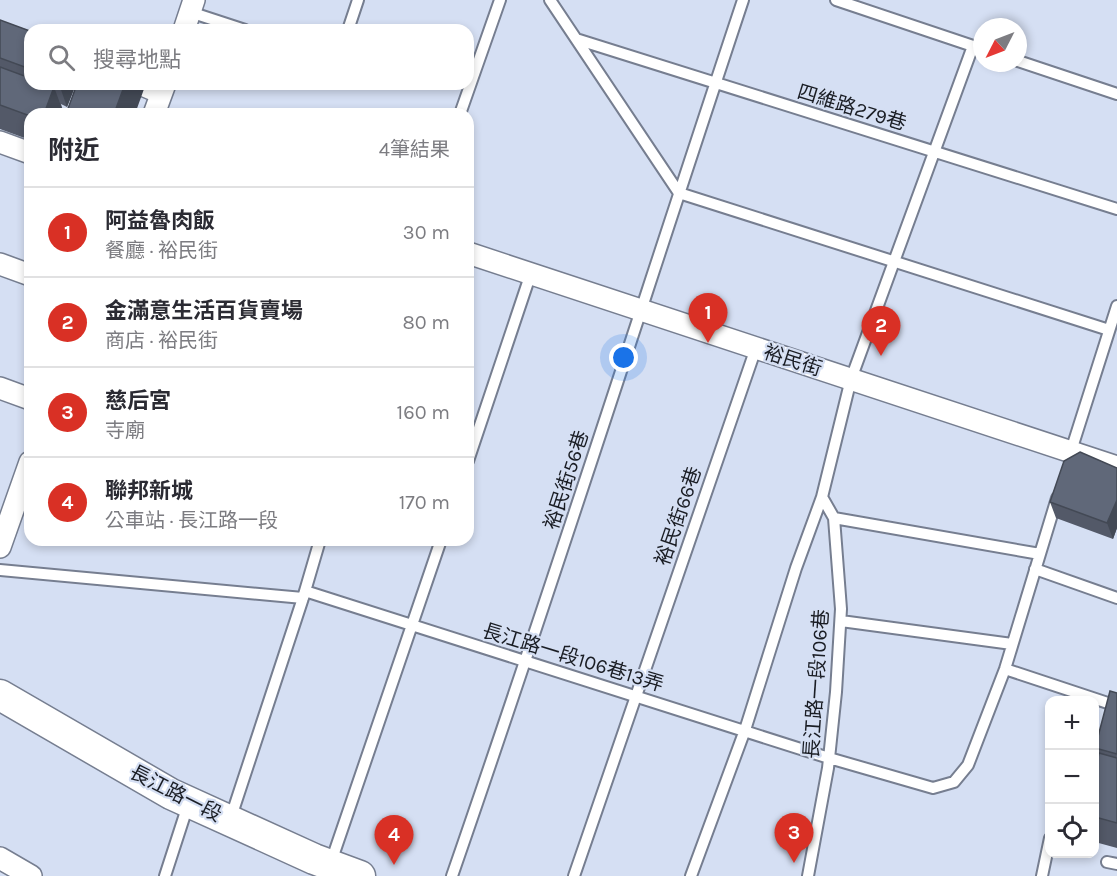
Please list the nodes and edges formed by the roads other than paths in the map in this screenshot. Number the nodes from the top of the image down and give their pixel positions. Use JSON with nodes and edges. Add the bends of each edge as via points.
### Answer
{"nodes":[{"id":1,"x":358,"y":0,"type":"edge"},
{"id":2,"x":500,"y":0,"type":"edge"},
{"id":3,"x":550,"y":0,"type":"edge"},
{"id":4,"x":743,"y":0,"type":"edge"},
{"id":5,"x":836,"y":0,"type":"edge"},
{"id":6,"x":189,"y":14,"type":"edge"},
{"id":7,"x":223,"y":24,"type":"edge"},
{"id":8,"x":350,"y":24,"type":"edge"},
{"id":9,"x":576,"y":39,"type":"junction"},
{"id":10,"x":973,"y":46,"type":"edge"},
{"id":11,"x":973,"y":57,"type":"edge"},
{"id":12,"x":1027,"y":64,"type":"edge"},
{"id":13,"x":474,"y":74,"type":"edge"},
{"id":14,"x":716,"y":83,"type":"junction"},
{"id":15,"x":162,"y":90,"type":"edge"},
{"id":16,"x":468,"y":90,"type":"edge"},
{"id":17,"x":1117,"y":94,"type":"edge"},
{"id":18,"x":156,"y":108,"type":"edge"},
{"id":19,"x":462,"y":108,"type":"edge"},
{"id":20,"x":0,"y":142,"type":"edge"},
{"id":21,"x":24,"y":151,"type":"edge"},
{"id":22,"x":934,"y":152,"type":"junction"},
{"id":23,"x":679,"y":192,"type":"junction"},
{"id":24,"x":1117,"y":209,"type":"edge"},
{"id":25,"x":474,"y":255,"type":"edge"},
{"id":26,"x":894,"y":262,"type":"junction"},
{"id":27,"x":0,"y":264,"type":"edge"},
{"id":28,"x":24,"y":273,"type":"edge"},
{"id":29,"x":531,"y":273,"type":"junction"},
{"id":30,"x":1117,"y":306,"type":"edge"},
{"id":31,"x":640,"y":309,"type":"junction"},
{"id":32,"x":1109,"y":330,"type":"junction"},
{"id":33,"x":756,"y":348,"type":"junction"},
{"id":34,"x":851,"y":379,"type":"junction"},
{"id":35,"x":0,"y":387,"type":"edge"},
{"id":36,"x":24,"y":397,"type":"edge"},
{"id":37,"x":474,"y":443,"type":"edge"},
{"id":38,"x":1069,"y":459,"type":"junction"},
{"id":39,"x":1117,"y":467,"type":"edge"},
{"id":40,"x":24,"y":479,"type":"edge"},
{"id":41,"x":1060,"y":489,"type":"edge"},
{"id":42,"x":822,"y":498,"type":"junction"},
{"id":43,"x":834,"y":518,"type":"junction"},
{"id":44,"x":318,"y":546,"type":"edge"},
{"id":45,"x":439,"y":546,"type":"edge"},
{"id":46,"x":0,"y":547,"type":"edge"},
{"id":47,"x":1040,"y":554,"type":"junction"},
{"id":48,"x":1035,"y":569,"type":"junction"},
{"id":49,"x":0,"y":570,"type":"edge"},
{"id":50,"x":304,"y":595,"type":"junction"},
{"id":51,"x":1117,"y":597,"type":"edge"},
{"id":52,"x":841,"y":621,"type":"junction"},
{"id":53,"x":412,"y":626,"type":"junction"},
{"id":54,"x":1012,"y":644,"type":"junction"},
{"id":55,"x":527,"y":661,"type":"junction"},
{"id":56,"x":1005,"y":669,"type":"junction"},
{"id":57,"x":0,"y":695,"type":"edge"},
{"id":58,"x":635,"y":695,"type":"junction"},
{"id":59,"x":1075,"y":696,"type":"edge"},
{"id":60,"x":1099,"y":702,"type":"edge"},
{"id":61,"x":1117,"y":706,"type":"edge"},
{"id":62,"x":745,"y":730,"type":"junction"},
{"id":63,"x":830,"y":758,"type":"junction"},
{"id":64,"x":189,"y":802,"type":"junction"},
{"id":65,"x":230,"y":821,"type":"junction"},
{"id":66,"x":0,"y":858,"type":"edge"},
{"id":67,"x":1046,"y":858,"type":"edge"},
{"id":68,"x":345,"y":872,"type":"edge"},
{"id":69,"x":31,"y":876,"type":"edge"},
{"id":70,"x":165,"y":876,"type":"edge"},
{"id":71,"x":452,"y":876,"type":"edge"},
{"id":72,"x":574,"y":876,"type":"edge"},
{"id":73,"x":691,"y":876,"type":"edge"},
{"id":74,"x":808,"y":876,"type":"edge"},
{"id":75,"x":1042,"y":876,"type":"edge"}],
"edges":[{"from":1,"to":8,"type":"lane"},
{"from":2,"to":13,"type":"lane"},
{"from":3,"to":9,"type":"lane"},
{"from":4,"to":14,"type":"lane","name":"裕民街56巷"},
{"from":5,"to":10,"type":"lane"},
{"from":6,"to":7,"type":"lane"},
{"from":9,"to":14,"type":"lane","name":"四維路279巷"},
{"from":9,"to":23,"type":"lane"},
{"from":11,"to":22,"type":"lane"},
{"from":12,"to":17,"type":"lane"},
{"from":14,"to":22,"type":"lane","name":"四維路279巷"},
{"from":14,"to":23,"type":"lane","name":"裕民街56巷"},
{"from":15,"to":18,"type":"street"},
{"from":16,"to":19,"type":"lane"},
{"from":20,"to":21,"type":"street"},
{"from":22,"to":24,"type":"lane","name":"四維路279巷"},
{"from":22,"to":26,"type":"lane"},
{"from":23,"to":26,"type":"lane"},
{"from":23,"to":31,"type":"lane","name":"裕民街56巷"},
{"from":25,"to":29,"type":"street","name":"裕民街"},
{"from":26,"to":32,"type":"lane"},
{"from":26,"to":34,"type":"lane"},
{"from":27,"to":28,"type":"street"},
{"from":29,"to":31,"type":"street","name":"裕民街"},
{"from":29,"to":37,"type":"lane"},
{"from":30,"to":32,"type":"lane"},
{"from":31,"to":33,"type":"street","name":"裕民街"},
{"from":31,"to":55,"type":"lane","name":"裕民街56巷"},
{"from":32,"to":38,"type":"lane"},
{"from":33,"to":34,"type":"street","name":"裕民街"},
{"from":33,"to":58,"type":"lane","name":"裕民街66巷"},
{"from":34,"to":38,"type":"street","name":"裕民街"},
{"from":34,"to":42,"type":"lane"},
{"from":35,"to":36,"type":"street"},
{"from":38,"to":39,"type":"street","name":"裕民街"},
{"from":40,"to":46,"type":"street"},
{"from":41,"to":47,"type":"lane","name":"長江路一段106巷13弄"},
{"from":42,"to":43,"type":"lane","name":"長江路一段106巷"},
{"from":42,"to":62,"type":"lane"},
{"from":43,"to":47,"type":"lane"},
{"from":43,"to":52,"type":"lane","name":"長江路一段106巷"},
{"from":44,"to":50,"type":"lane"},
{"from":45,"to":53,"type":"lane"},
{"from":47,"to":48,"type":"lane","name":"長江路一段106巷13弄"},
{"from":48,"to":51,"type":"lane"},
{"from":48,"to":54,"type":"lane","name":"長江路一段106巷13弄"},
{"from":49,"to":50,"type":"lane","name":"長江路一段106巷13弄"},
{"from":50,"to":53,"type":"lane","name":"長江路一段106巷13弄"},
{"from":50,"to":65,"type":"lane"},
{"from":52,"to":54,"type":"lane"},
{"from":52,"to":63,"type":"lane","name":"長江路一段106巷"},
{"from":53,"to":55,"type":"lane","name":"長江路一段106巷13弄"},
{"from":53,"to":68,"type":"lane"},
{"from":54,"to":56,"type":"lane","name":"長江路一段106巷13弄"},
{"from":55,"to":58,"type":"lane","name":"長江路一段106巷13弄"},
{"from":55,"to":71,"type":"lane","name":"裕民街56巷"},
{"from":56,"to":59,"type":"lane"},
{"from":56,"to":63,"type":"lane","name":"長江路一段106巷13弄","via":[[968,765],[954,782],[933,788]]},
{"from":57,"to":64,"type":"street","name":"長江路一段"},
{"from":58,"to":62,"type":"lane","name":"長江路一段106巷13弄"},
{"from":58,"to":72,"type":"lane","name":"裕民街66巷"},
{"from":60,"to":61,"type":"lane"},
{"from":62,"to":63,"type":"lane","name":"長江路一段106巷13弄"},
{"from":62,"to":73,"type":"lane"},
{"from":63,"to":74,"type":"lane","name":"長江路一段106巷"},
{"from":64,"to":65,"type":"street","name":"長江路一段"},
{"from":64,"to":70,"type":"lane"},
{"from":65,"to":68,"type":"street","name":"長江路一段"},
{"from":66,"to":69,"type":"street"},
{"from":67,"to":75,"type":"lane"}]}
